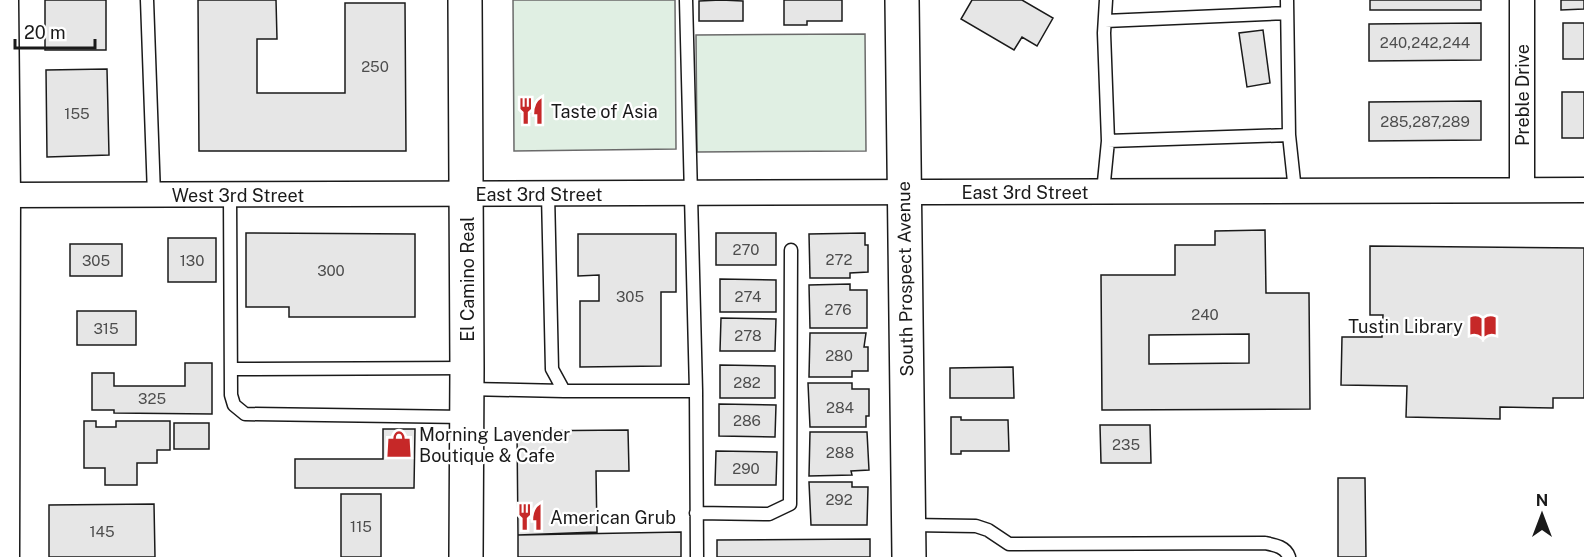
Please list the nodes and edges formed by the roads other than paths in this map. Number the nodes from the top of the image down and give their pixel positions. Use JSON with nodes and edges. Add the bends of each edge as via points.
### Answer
{"nodes":[{"id":1,"x":6,"y":0,"type":"edge"},
{"id":2,"x":147,"y":0,"type":"edge"},
{"id":3,"x":465,"y":0,"type":"edge"},
{"id":4,"x":686,"y":0,"type":"edge"},
{"id":5,"x":902,"y":0,"type":"edge"},
{"id":6,"x":1106,"y":0,"type":"edge"},
{"id":7,"x":1287,"y":0,"type":"edge"},
{"id":8,"x":1522,"y":0,"type":"edge"},
{"id":9,"x":1287,"y":13,"type":"junction"},
{"id":10,"x":1105,"y":21,"type":"junction"},
{"id":11,"x":1289,"y":135,"type":"junction"},
{"id":12,"x":1108,"y":141,"type":"junction"},
{"id":13,"x":1522,"y":190,"type":"junction"},
{"id":14,"x":1584,"y":190,"type":"edge"},
{"id":15,"x":1295,"y":191,"type":"junction"},
{"id":16,"x":904,"y":192,"type":"junction"},
{"id":17,"x":1103,"y":192,"type":"junction"},
{"id":18,"x":690,"y":193,"type":"junction"},
{"id":19,"x":467,"y":194,"type":"junction"},
{"id":20,"x":548,"y":194,"type":"junction"},
{"id":21,"x":8,"y":195,"type":"junction"},
{"id":22,"x":154,"y":195,"type":"junction"},
{"id":23,"x":230,"y":195,"type":"junction"},
{"id":24,"x":791,"y":250,"type":"dead end"},
{"id":25,"x":4,"y":320,"type":"edge"},
{"id":26,"x":231,"y":369,"type":"junction"},
{"id":27,"x":564,"y":391,"type":"junction"},
{"id":28,"x":696,"y":391,"type":"junction"},
{"id":29,"x":467,"y":392,"type":"junction"},
{"id":30,"x":4,"y":393,"type":"edge"},
{"id":31,"x":696,"y":513,"type":"junction"},
{"id":32,"x":909,"y":525,"type":"junction"},
{"id":33,"x":7,"y":557,"type":"edge"},
{"id":34,"x":466,"y":557,"type":"edge"},
{"id":35,"x":696,"y":557,"type":"edge"},
{"id":36,"x":909,"y":557,"type":"edge"},
{"id":37,"x":1289,"y":557,"type":"edge"}],
"edges":[{"from":1,"to":21,"type":"street"},
{"from":2,"to":22,"type":"lane"},
{"from":3,"to":19,"type":"street","name":"El Camino Real"},
{"from":4,"to":18,"type":"lane"},
{"from":5,"to":16,"type":"street","name":"South Prospect Avenue"},
{"from":6,"to":10,"type":"lane"},
{"from":7,"to":9,"type":"lane"},
{"from":8,"to":13,"type":"street","name":"Preble Drive"},
{"from":9,"to":10,"type":"lane"},
{"from":9,"to":11,"type":"lane"},
{"from":10,"to":12,"type":"lane"},
{"from":11,"to":12,"type":"lane"},
{"from":11,"to":15,"type":"lane"},
{"from":12,"to":17,"type":"lane"},
{"from":13,"to":14,"type":"street","name":"East 3rd Street"},
{"from":13,"to":15,"type":"street","name":"East 3rd Street"},
{"from":15,"to":17,"type":"street","name":"East 3rd Street"},
{"from":16,"to":17,"type":"street","name":"East 3rd Street"},
{"from":16,"to":18,"type":"street","name":"East 3rd Street"},
{"from":16,"to":32,"type":"street","name":"South Prospect Avenue"},
{"from":18,"to":20,"type":"street","name":"East 3rd Street"},
{"from":18,"to":28,"type":"lane"},
{"from":19,"to":20,"type":"street","name":"East 3rd Street"},
{"from":19,"to":23,"type":"street","name":"West 3rd Street"},
{"from":19,"to":29,"type":"street","name":"El Camino Real"},
{"from":20,"to":27,"type":"lane","via":[[552,369]]},
{"from":21,"to":22,"type":"street","name":"West 3rd Street"},
{"from":21,"to":25,"type":"street"},
{"from":22,"to":23,"type":"street","name":"West 3rd Street"},
{"from":23,"to":26,"type":"lane"},
{"from":24,"to":31,"type":"lane","via":[[790,504],[769,514]]},
{"from":25,"to":30,"type":"street"},
{"from":26,"to":29,"type":"lane"},
{"from":26,"to":29,"type":"lane","via":[[234,405],[245,414]]},
{"from":27,"to":28,"type":"lane"},
{"from":27,"to":29,"type":"lane"},
{"from":28,"to":31,"type":"lane"},
{"from":29,"to":34,"type":"street","name":"El Camino Real"},
{"from":30,"to":33,"type":"street"},
{"from":31,"to":35,"type":"lane"},
{"from":32,"to":36,"type":"street","name":"South Prospect Avenue"},
{"from":32,"to":37,"type":"lane","via":[[976,526],[1009,544],[1265,543],[1278,546]]}]}
